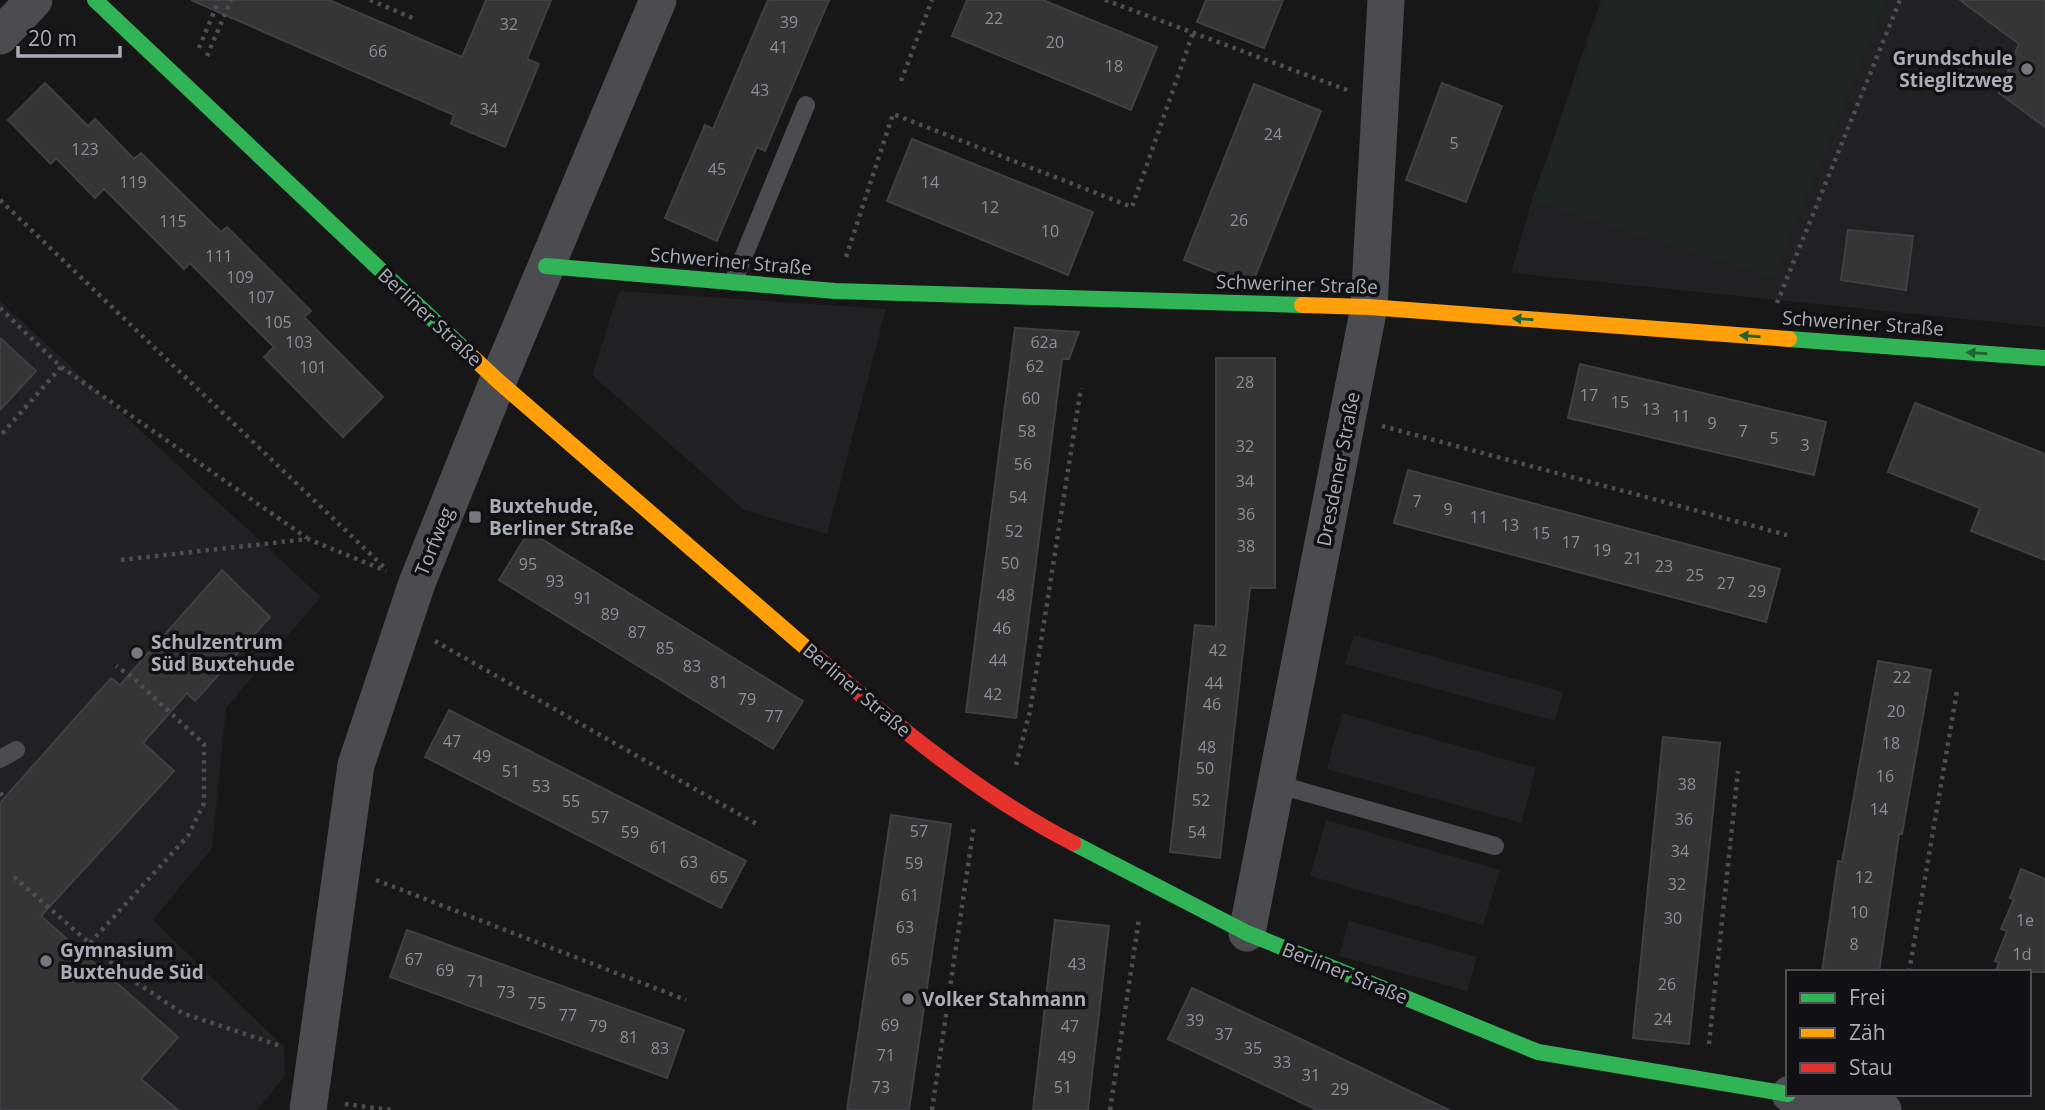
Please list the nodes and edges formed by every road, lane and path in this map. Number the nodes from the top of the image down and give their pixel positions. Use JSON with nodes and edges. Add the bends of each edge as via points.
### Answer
{"nodes":[{"id":1,"x":34,"y":0,"type":"edge"},
{"id":2,"x":95,"y":0,"type":"edge"},
{"id":3,"x":219,"y":0,"type":"edge"},
{"id":4,"x":231,"y":0,"type":"edge"},
{"id":5,"x":370,"y":0,"type":"edge"},
{"id":6,"x":658,"y":0,"type":"edge"},
{"id":7,"x":932,"y":0,"type":"edge"},
{"id":8,"x":1105,"y":0,"type":"edge"},
{"id":9,"x":1387,"y":0,"type":"edge"},
{"id":10,"x":1900,"y":0,"type":"edge"},
{"id":11,"x":415,"y":19,"type":"dead end"},
{"id":12,"x":1193,"y":33,"type":"junction"},
{"id":13,"x":0,"y":36,"type":"edge"},
{"id":14,"x":901,"y":81,"type":"dead end"},
{"id":15,"x":187,"y":88,"type":"junction"},
{"id":16,"x":1381,"y":103,"type":"junction"},
{"id":17,"x":806,"y":105,"type":"dead end"},
{"id":18,"x":0,"y":200,"type":"edge"},
{"id":19,"x":546,"y":266,"type":"junction"},
{"id":20,"x":733,"y":282,"type":"junction"},
{"id":21,"x":835,"y":291,"type":"junction"},
{"id":22,"x":1369,"y":307,"type":"junction"},
{"id":23,"x":0,"y":308,"type":"edge"},
{"id":24,"x":1764,"y":337,"type":"junction"},
{"id":25,"x":2045,"y":358,"type":"edge"},
{"id":26,"x":61,"y":367,"type":"junction"},
{"id":27,"x":498,"y":381,"type":"junction"},
{"id":28,"x":1081,"y":388,"type":"dead end"},
{"id":29,"x":1348,"y":417,"type":"junction"},
{"id":30,"x":0,"y":436,"type":"edge"},
{"id":31,"x":1787,"y":535,"type":"dead end"},
{"id":32,"x":308,"y":539,"type":"junction"},
{"id":33,"x":121,"y":560,"type":"dead end"},
{"id":34,"x":403,"y":623,"type":"junction"},
{"id":35,"x":116,"y":666,"type":"dead end"},
{"id":36,"x":1957,"y":691,"type":"dead end"},
{"id":37,"x":16,"y":750,"type":"dead end"},
{"id":38,"x":0,"y":759,"type":"edge"},
{"id":39,"x":1738,"y":771,"type":"dead end"},
{"id":40,"x":1276,"y":784,"type":"junction"},
{"id":41,"x":980,"y":786,"type":"junction"},
{"id":42,"x":0,"y":793,"type":"edge"},
{"id":43,"x":5,"y":798,"type":"dead end"},
{"id":44,"x":1005,"y":803,"type":"junction"},
{"id":45,"x":760,"y":826,"type":"dead end"},
{"id":46,"x":1495,"y":846,"type":"dead end"},
{"id":47,"x":342,"y":867,"type":"junction"},
{"id":48,"x":14,"y":877,"type":"dead end"},
{"id":49,"x":1144,"y":880,"type":"junction"},
{"id":50,"x":1247,"y":933,"type":"junction"},
{"id":51,"x":90,"y":943,"type":"junction"},
{"id":52,"x":1909,"y":970,"type":"edge"},
{"id":53,"x":686,"y":1000,"type":"dead end"},
{"id":54,"x":316,"y":1052,"type":"junction"},
{"id":55,"x":1706,"y":1080,"type":"junction"},
{"id":56,"x":1786,"y":1093,"type":"edge"},
{"id":57,"x":1801,"y":1096,"type":"edge"},
{"id":58,"x":308,"y":1106,"type":"edge"},
{"id":59,"x":391,"y":1110,"type":"edge"},
{"id":60,"x":932,"y":1110,"type":"edge"},
{"id":61,"x":1110,"y":1110,"type":"edge"},
{"id":62,"x":1883,"y":1110,"type":"edge"}],
"edges":[{"from":1,"to":13,"type":"street"},
{"from":2,"to":15,"type":"street","name":"Berliner Straße"},
{"from":3,"to":15,"type":"path"},
{"from":4,"to":15,"type":"path"},
{"from":5,"to":11,"type":"path"},
{"from":6,"to":19,"type":"street","name":"Torfweg"},
{"from":7,"to":14,"type":"path"},
{"from":8,"to":12,"type":"path"},
{"from":9,"to":16,"type":"street","name":"Dresdener Straße"},
{"from":10,"to":24,"type":"path"},
{"from":12,"to":16,"type":"path"},
{"from":12,"to":21,"type":"path","via":[[1132,207],[893,114]]},
{"from":15,"to":27,"type":"street","name":"Berliner Straße"},
{"from":16,"to":22,"type":"street","name":"Dresdener Straße"},
{"from":17,"to":20,"type":"lane"},
{"from":18,"to":32,"type":"path","via":[[389,572]]},
{"from":19,"to":20,"type":"street","name":"Schweriner Straße"},
{"from":19,"to":27,"type":"street","name":"Torfweg"},
{"from":20,"to":21,"type":"street","name":"Schweriner Straße"},
{"from":21,"to":22,"type":"street","name":"Schweriner Straße"},
{"from":24,"to":22,"type":"street","name":"Schweriner Straße","one_way":true},
{"from":22,"to":29,"type":"street","name":"Dresdener Straße"},
{"from":23,"to":26,"type":"path"},
{"from":25,"to":24,"type":"street","name":"Schweriner Straße","one_way":true},
{"from":26,"to":30,"type":"path"},
{"from":26,"to":32,"type":"path"},
{"from":27,"to":34,"type":"street","name":"Torfweg"},
{"from":27,"to":41,"type":"street","name":"Berliner Straße","via":[[879,711]]},
{"from":28,"to":44,"type":"path","via":[[1030,711]]},
{"from":29,"to":31,"type":"path"},
{"from":29,"to":40,"type":"street","name":"Dresdener Straße"},
{"from":32,"to":33,"type":"path"},
{"from":34,"to":45,"type":"path"},
{"from":34,"to":47,"type":"street","name":"Torfweg","via":[[356,765]]},
{"from":35,"to":51,"type":"path","via":[[204,744],[204,803],[188,836]]},
{"from":36,"to":52,"type":"path"},
{"from":37,"to":38,"type":"lane"},
{"from":39,"to":55,"type":"path"},
{"from":40,"to":46,"type":"lane"},
{"from":40,"to":50,"type":"street","name":"Dresdener Straße"},
{"from":41,"to":44,"type":"street","name":"Berliner Straße"},
{"from":41,"to":60,"type":"path"},
{"from":42,"to":43,"type":"path"},
{"from":44,"to":49,"type":"street","name":"Berliner Straße"},
{"from":47,"to":53,"type":"path"},
{"from":47,"to":54,"type":"street","name":"Torfweg"},
{"from":48,"to":51,"type":"path"},
{"from":49,"to":50,"type":"street","name":"Berliner Straße"},
{"from":49,"to":61,"type":"path"},
{"from":50,"to":55,"type":"street","name":"Berliner Straße","via":[[1538,1052]]},
{"from":51,"to":54,"type":"path","via":[[128,977],[183,1013],[284,1047]]},
{"from":54,"to":58,"type":"street","name":"Torfweg"},
{"from":55,"to":56,"type":"street","name":"Berliner Straße"},
{"from":57,"to":62,"type":"street","name":"Berliner Straße"},
{"from":58,"to":59,"type":"path"}]}
